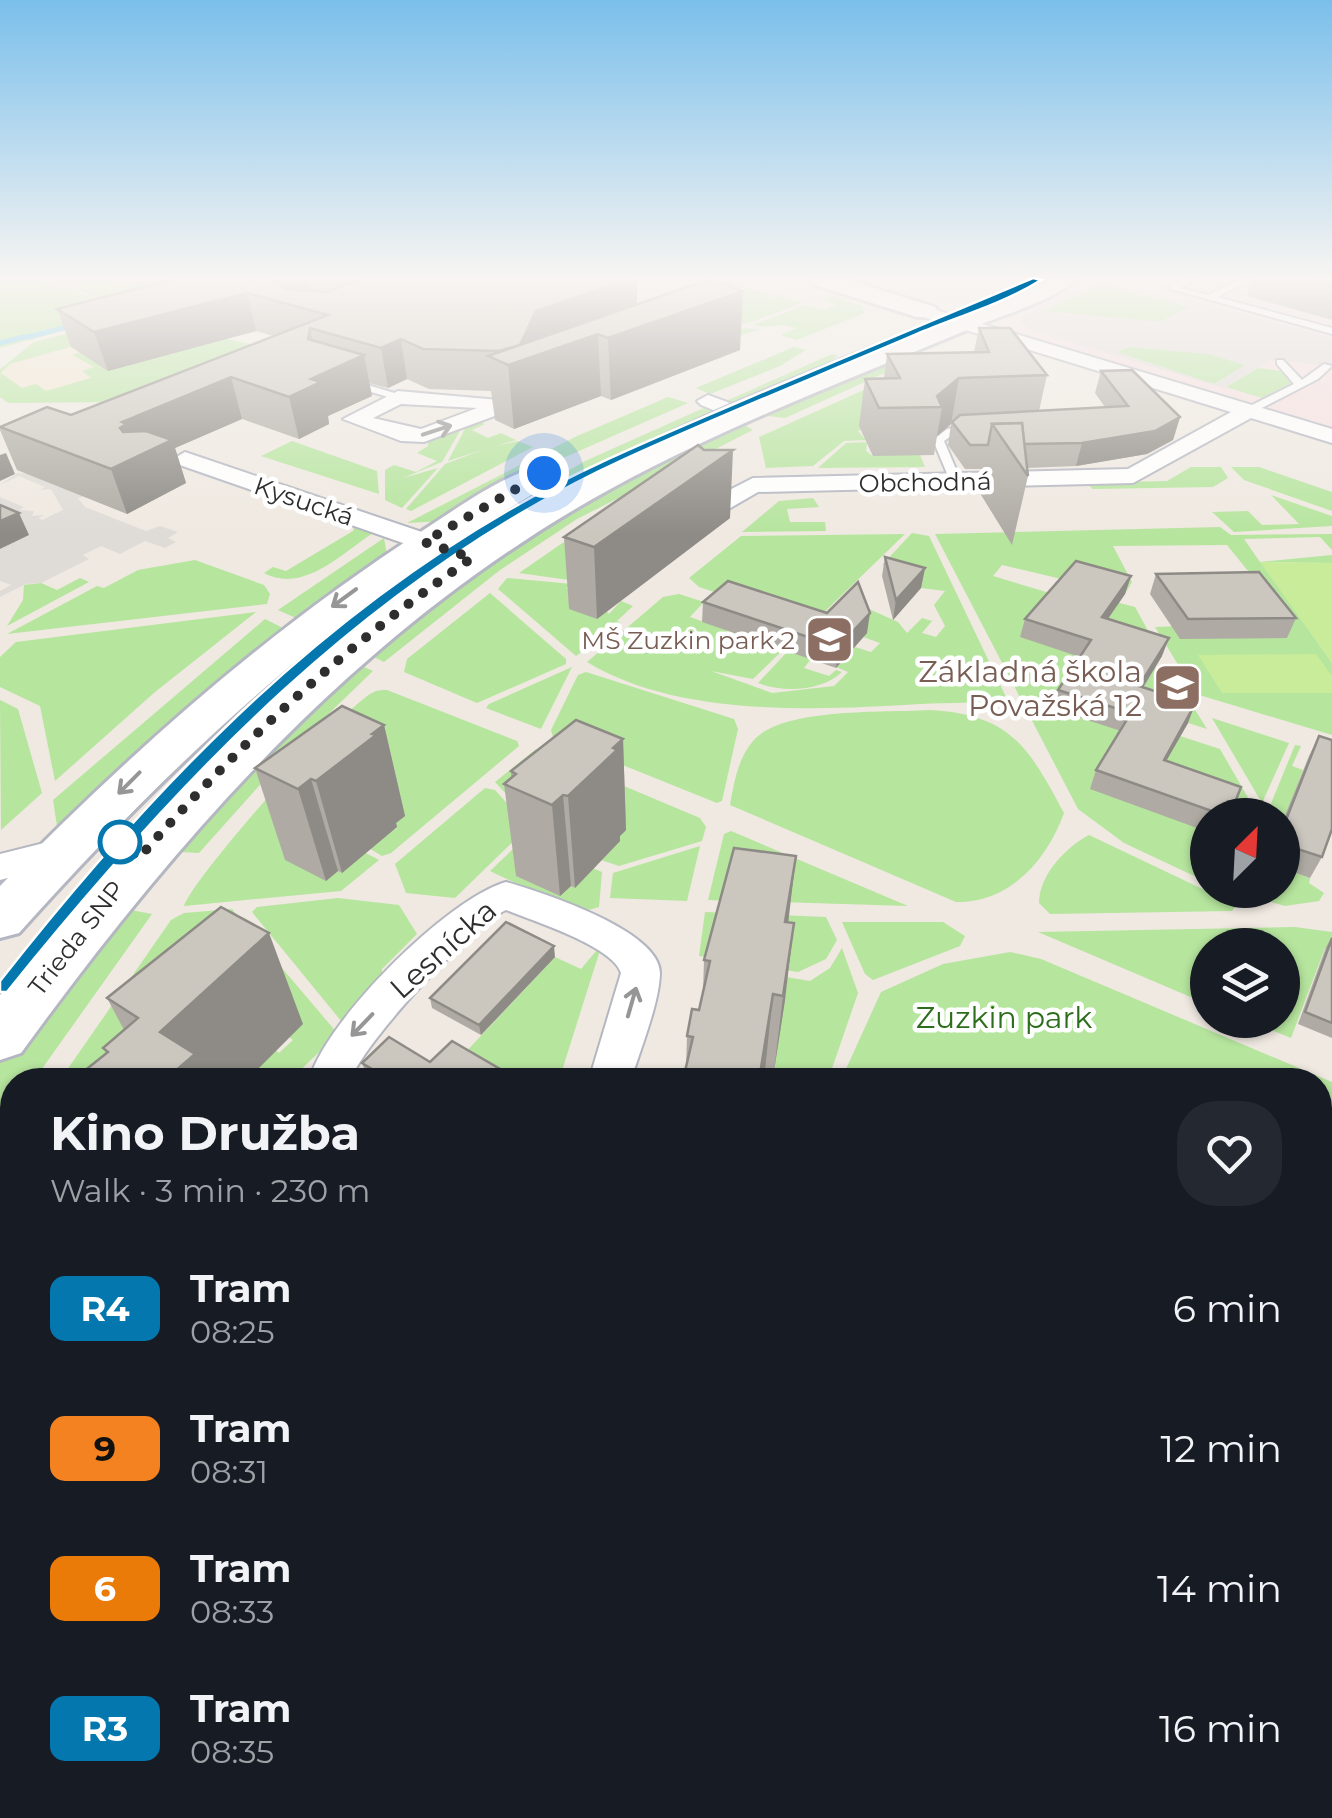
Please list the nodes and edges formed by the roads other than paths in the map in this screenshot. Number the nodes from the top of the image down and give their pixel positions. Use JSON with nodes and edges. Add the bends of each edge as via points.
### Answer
{"nodes":[{"id":1,"x":792,"y":365,"type":"edge"},
{"id":2,"x":860,"y":365,"type":"edge"},
{"id":3,"x":1099,"y":365,"type":"edge"},
{"id":4,"x":1283,"y":365,"type":"edge"},
{"id":5,"x":1327,"y":366,"type":"dead end"},
{"id":6,"x":541,"y":370,"type":"edge"},
{"id":7,"x":342,"y":380,"type":"edge"},
{"id":8,"x":1300,"y":384,"type":"junction"},
{"id":9,"x":559,"y":385,"type":"edge"},
{"id":10,"x":398,"y":397,"type":"junction"},
{"id":11,"x":526,"y":398,"type":"junction"},
{"id":12,"x":708,"y":401,"type":"junction"},
{"id":13,"x":1248,"y":410,"type":"junction"},
{"id":14,"x":742,"y":415,"type":"junction"},
{"id":15,"x":991,"y":427,"type":"edge"},
{"id":16,"x":1332,"y":436,"type":"edge"},
{"id":17,"x":181,"y":458,"type":"dead end"},
{"id":18,"x":955,"y":481,"type":"junction"},
{"id":19,"x":711,"y":509,"type":"edge"},
{"id":20,"x":424,"y":542,"type":"junction"},
{"id":21,"x":472,"y":558,"type":"junction"},
{"id":22,"x":64,"y":850,"type":"junction"},
{"id":23,"x":0,"y":866,"type":"edge"},
{"id":24,"x":0,"y":919,"type":"edge"},
{"id":25,"x":0,"y":1037,"type":"edge"},
{"id":26,"x":331,"y":1068,"type":"edge"},
{"id":27,"x":613,"y":1068,"type":"edge"}],
"edges":[{"from":1,"to":12,"type":"street","name":"Trieda SNP"},
{"from":2,"to":14,"type":"street","name":"Trieda SNP"},
{"from":3,"to":13,"type":"street"},
{"from":4,"to":8,"type":"lane"},
{"from":5,"to":8,"type":"lane"},
{"from":6,"to":11,"type":"street"},
{"from":7,"to":10,"type":"lane"},
{"from":8,"to":13,"type":"lane"},
{"from":9,"to":11,"type":"street"},
{"from":10,"to":11,"type":"street"},
{"from":10,"to":11,"type":"street","one_way":true,"via":[[354,419],[424,435]]},
{"from":12,"to":14,"type":"street"},
{"from":12,"to":20,"type":"street","name":"Trieda SNP","via":[[579,456]]},
{"from":13,"to":16,"type":"street"},
{"from":13,"to":18,"type":"street","name":"Obchodná","via":[[1133,476]]},
{"from":14,"to":21,"type":"street","name":"Trieda SNP","via":[[586,488]]},
{"from":15,"to":18,"type":"lane","via":[[956,429],[938,440]]},
{"from":17,"to":20,"type":"street","name":"Kysucká"},
{"from":18,"to":19,"type":"street","name":"Obchodná","via":[[752,485]]},
{"from":20,"to":21,"type":"street","name":"Kysucká"},
{"from":20,"to":22,"type":"street","name":"Trieda SNP","one_way":true,"via":[[249,673]]},
{"from":21,"to":25,"type":"street","name":"Trieda SNP","via":[[367,632],[228,760],[126,872]]},
{"from":22,"to":23,"type":"street"},
{"from":22,"to":24,"type":"street","name":"Trieda SNP"},
{"from":27,"to":26,"type":"street","name":"Lesnícka","one_way":true,"via":[[641,973],[638,958],[609,938],[506,896],[485,904],[355,1032]]}]}
